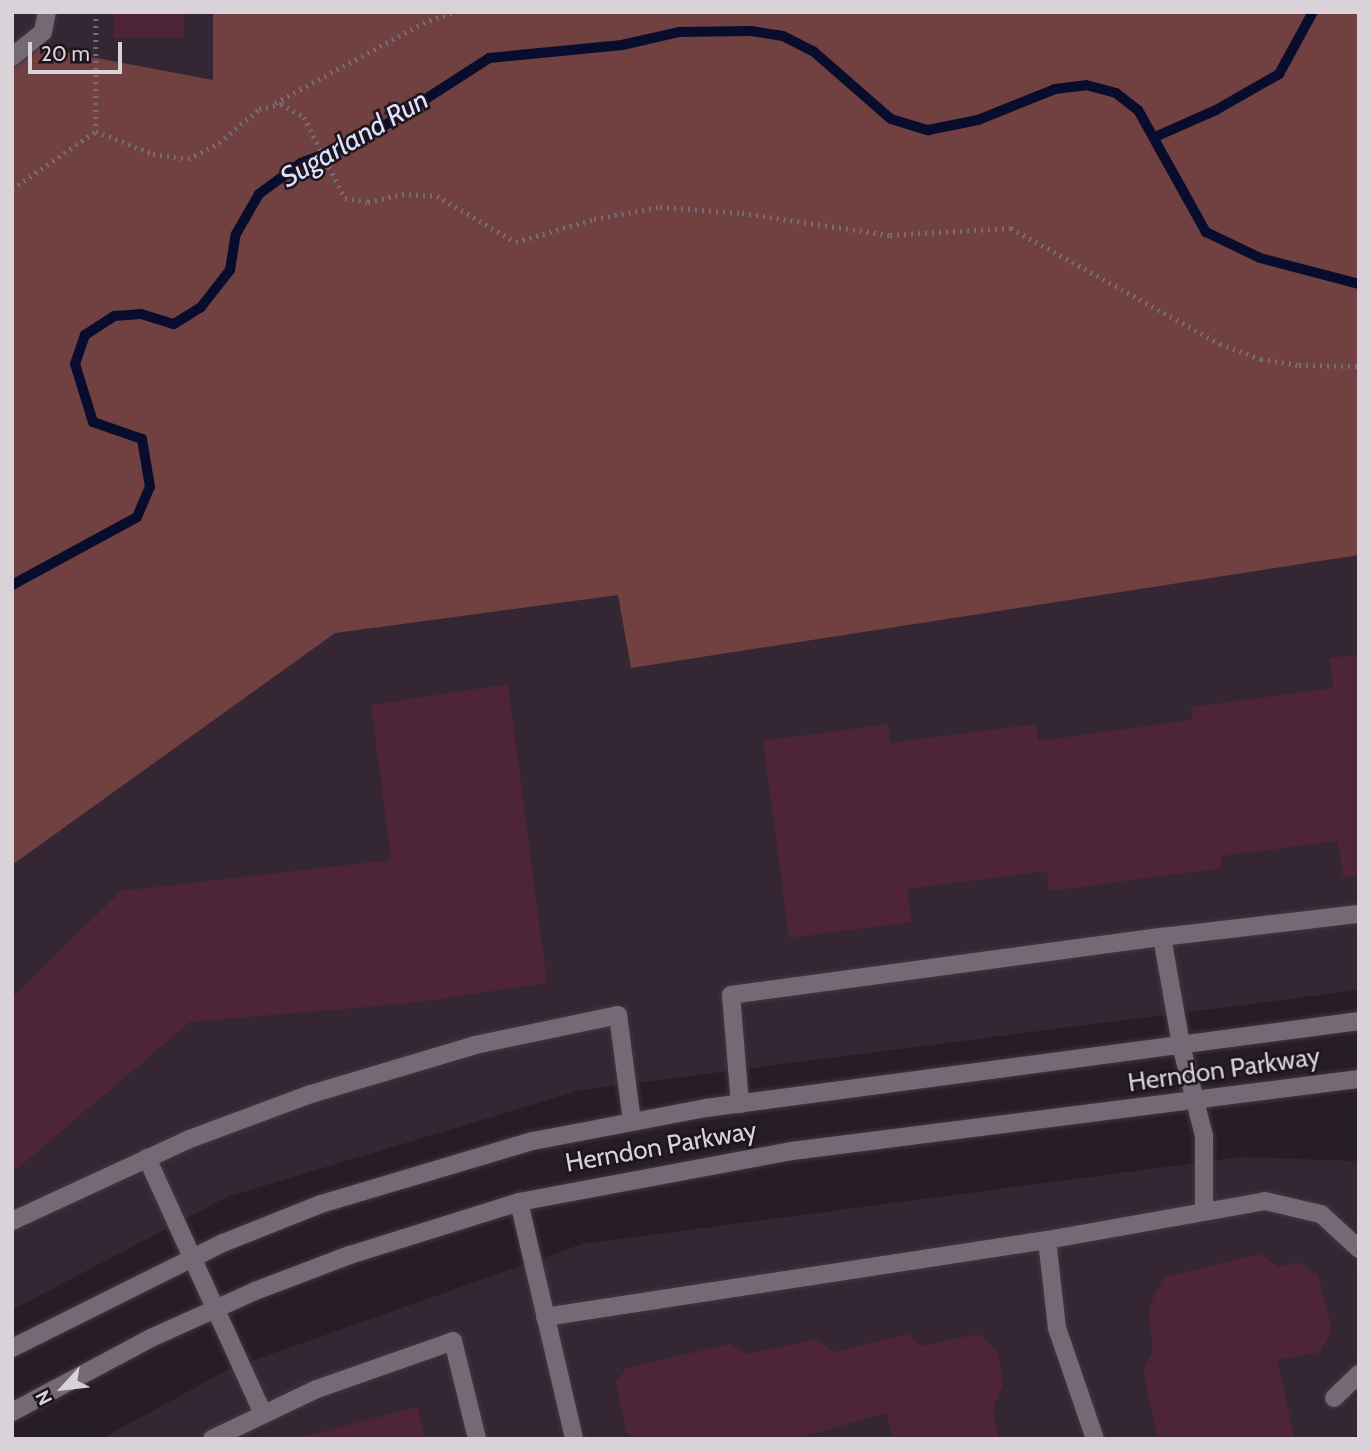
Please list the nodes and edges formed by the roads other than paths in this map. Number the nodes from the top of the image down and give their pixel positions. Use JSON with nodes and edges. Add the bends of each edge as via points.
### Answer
{"nodes":[{"id":1,"x":47,"y":12,"type":"edge"},
{"id":2,"x":12,"y":57,"type":"edge"},
{"id":3,"x":1359,"y":914,"type":"edge"},
{"id":4,"x":1162,"y":937,"type":"junction"},
{"id":5,"x":1359,"y":1021,"type":"edge"},
{"id":6,"x":1181,"y":1045,"type":"junction"},
{"id":7,"x":1359,"y":1079,"type":"edge"},
{"id":8,"x":1198,"y":1101,"type":"junction"},
{"id":9,"x":740,"y":1104,"type":"junction"},
{"id":10,"x":632,"y":1121,"type":"junction"},
{"id":11,"x":147,"y":1158,"type":"junction"},
{"id":12,"x":519,"y":1202,"type":"junction"},
{"id":13,"x":1204,"y":1212,"type":"junction"},
{"id":14,"x":12,"y":1221,"type":"edge"},
{"id":15,"x":1047,"y":1240,"type":"junction"},
{"id":16,"x":1359,"y":1249,"type":"edge"},
{"id":17,"x":192,"y":1258,"type":"junction"},
{"id":18,"x":217,"y":1308,"type":"junction"},
{"id":19,"x":545,"y":1317,"type":"junction"},
{"id":20,"x":12,"y":1348,"type":"edge"},
{"id":21,"x":1359,"y":1374,"type":"edge"},
{"id":22,"x":1334,"y":1398,"type":"dead end"},
{"id":23,"x":12,"y":1412,"type":"edge"},
{"id":24,"x":262,"y":1412,"type":"junction"},
{"id":25,"x":212,"y":1439,"type":"edge"},
{"id":26,"x":477,"y":1439,"type":"edge"},
{"id":27,"x":574,"y":1439,"type":"edge"},
{"id":28,"x":1095,"y":1439,"type":"edge"}],
"edges":[{"from":1,"to":2,"type":"main road","via":[[43,32]]},
{"from":3,"to":4,"type":"main road"},
{"from":4,"to":6,"type":"main road"},
{"from":4,"to":9,"type":"main road","via":[[731,995]]},
{"from":5,"to":6,"type":"main road","name":"Herndon Parkway"},
{"from":6,"to":8,"type":"main road"},
{"from":6,"to":9,"type":"main road","name":"Herndon Parkway"},
{"from":7,"to":8,"type":"main road","name":"Herndon Parkway"},
{"from":8,"to":12,"type":"main road","name":"Herndon Parkway","via":[[792,1151]]},
{"from":8,"to":13,"type":"main road","via":[[1204,1136]]},
{"from":9,"to":10,"type":"main road","name":"Herndon Parkway"},
{"from":10,"to":11,"type":"main road","via":[[618,1015],[475,1045],[323,1090]]},
{"from":10,"to":17,"type":"main road","name":"Herndon Parkway","via":[[455,1162],[321,1204]]},
{"from":11,"to":14,"type":"main road"},
{"from":11,"to":17,"type":"main road"},
{"from":12,"to":18,"type":"main road","name":"Herndon Parkway","via":[[350,1255]]},
{"from":12,"to":19,"type":"main road"},
{"from":13,"to":15,"type":"main road"},
{"from":13,"to":16,"type":"main road","via":[[1265,1201],[1321,1214]]},
{"from":15,"to":19,"type":"main road"},
{"from":15,"to":28,"type":"main road","via":[[1057,1328]]},
{"from":17,"to":18,"type":"main road"},
{"from":17,"to":20,"type":"main road","name":"Herndon Parkway"},
{"from":18,"to":23,"type":"main road","name":"Herndon Parkway"},
{"from":18,"to":24,"type":"main road"},
{"from":19,"to":27,"type":"main road"},
{"from":21,"to":22,"type":"main road"},
{"from":24,"to":25,"type":"main road"},
{"from":24,"to":26,"type":"main road","via":[[453,1341]]}]}
